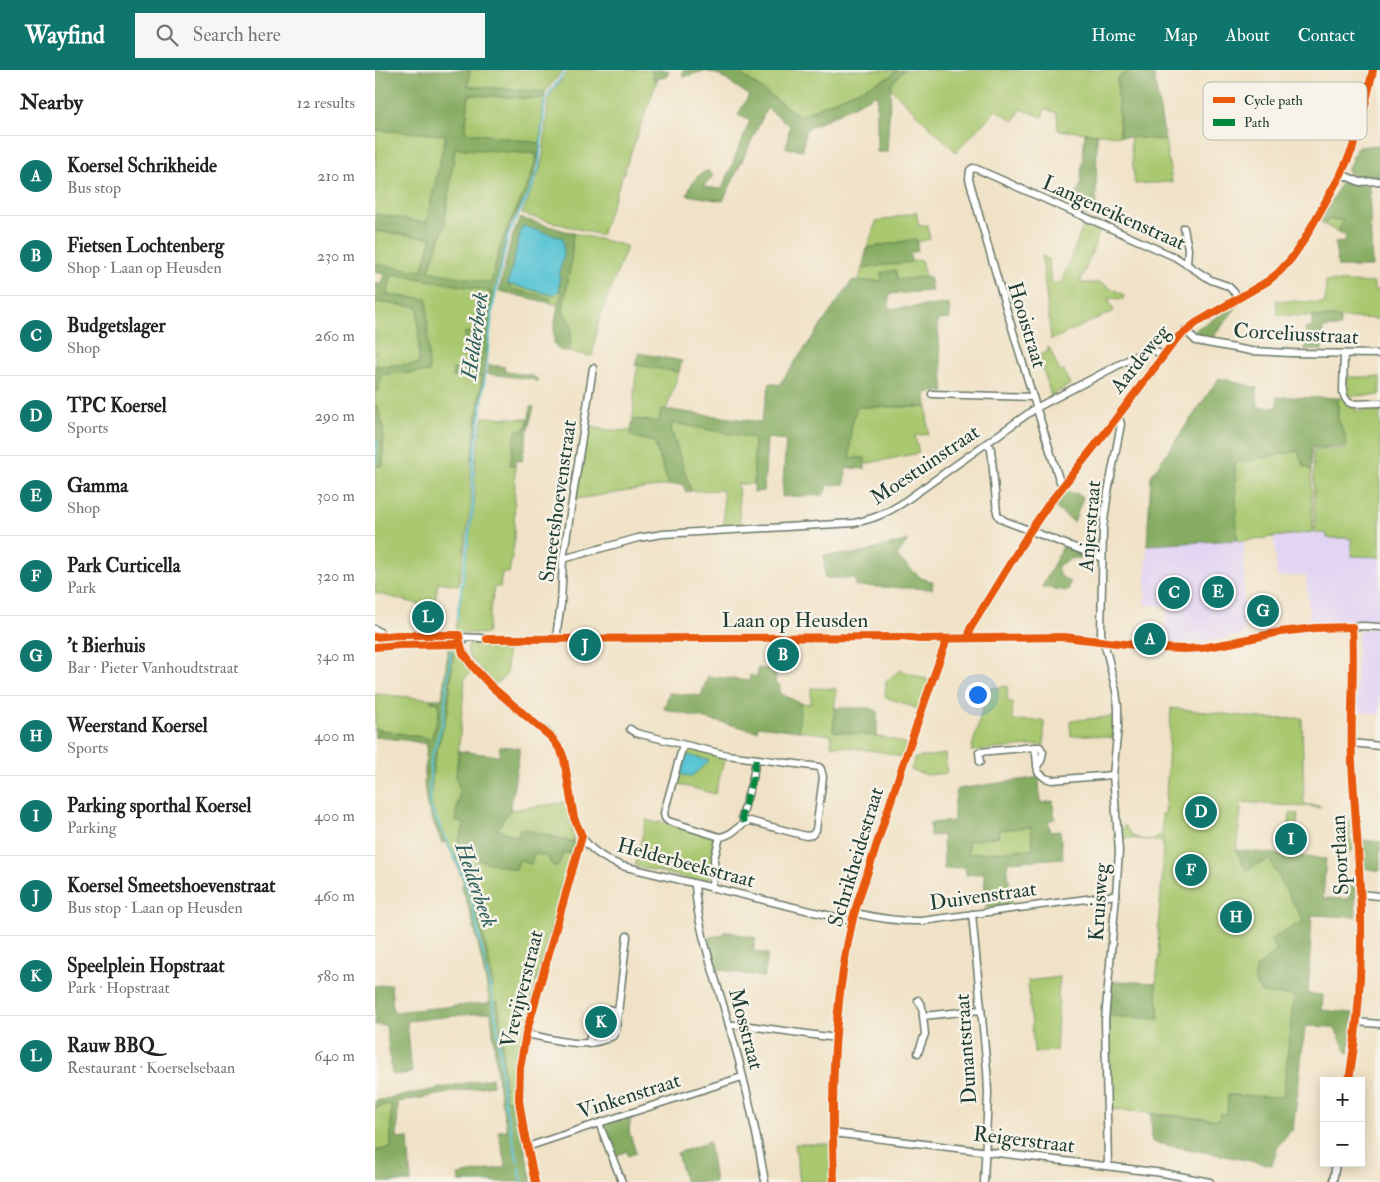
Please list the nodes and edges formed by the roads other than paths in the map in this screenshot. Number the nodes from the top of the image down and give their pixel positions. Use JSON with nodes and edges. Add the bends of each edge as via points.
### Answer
{"nodes":[{"id":1,"x":1373,"y":70,"type":"edge"},
{"id":2,"x":1367,"y":94,"type":"edge"},
{"id":3,"x":1355,"y":140,"type":"edge"},
{"id":4,"x":970,"y":170,"type":"joint"},
{"id":5,"x":1341,"y":174,"type":"junction"},
{"id":6,"x":1380,"y":181,"type":"edge"},
{"id":7,"x":1184,"y":228,"type":"dead end"},
{"id":8,"x":1187,"y":264,"type":"junction"},
{"id":9,"x":1238,"y":299,"type":"junction"},
{"id":10,"x":1185,"y":330,"type":"junction"},
{"id":11,"x":1344,"y":354,"type":"junction"},
{"id":12,"x":1380,"y":354,"type":"edge"},
{"id":13,"x":1163,"y":356,"type":"junction"},
{"id":14,"x":593,"y":368,"type":"dead end"},
{"id":15,"x":932,"y":394,"type":"dead end"},
{"id":16,"x":1032,"y":398,"type":"junction"},
{"id":17,"x":1380,"y":403,"type":"edge"},
{"id":18,"x":1036,"y":408,"type":"junction"},
{"id":19,"x":1118,"y":415,"type":"junction"},
{"id":20,"x":987,"y":443,"type":"junction"},
{"id":21,"x":1062,"y":486,"type":"junction"},
{"id":22,"x":1030,"y":531,"type":"junction"},
{"id":23,"x":1103,"y":558,"type":"junction"},
{"id":24,"x":563,"y":559,"type":"junction"},
{"id":25,"x":1352,"y":627,"type":"junction"},
{"id":26,"x":1380,"y":627,"type":"edge"},
{"id":27,"x":375,"y":629,"type":"edge"},
{"id":28,"x":947,"y":638,"type":"junction"},
{"id":29,"x":969,"y":638,"type":"junction"},
{"id":30,"x":459,"y":639,"type":"junction"},
{"id":31,"x":558,"y":639,"type":"junction"},
{"id":32,"x":378,"y":642,"type":"edge"},
{"id":33,"x":1103,"y":642,"type":"junction"},
{"id":34,"x":629,"y":729,"type":"dead end"},
{"id":35,"x":1352,"y":743,"type":"junction"},
{"id":36,"x":683,"y":745,"type":"junction"},
{"id":37,"x":1380,"y":746,"type":"edge"},
{"id":38,"x":756,"y":759,"type":"junction"},
{"id":39,"x":980,"y":762,"type":"dead end"},
{"id":40,"x":1113,"y":774,"type":"junction"},
{"id":41,"x":744,"y":823,"type":"junction"},
{"id":42,"x":582,"y":836,"type":"junction"},
{"id":43,"x":720,"y":836,"type":"junction"},
{"id":44,"x":695,"y":885,"type":"junction"},
{"id":45,"x":711,"y":888,"type":"junction"},
{"id":46,"x":1360,"y":894,"type":"junction"},
{"id":47,"x":1117,"y":895,"type":"junction"},
{"id":48,"x":1380,"y":896,"type":"edge"},
{"id":49,"x":855,"y":913,"type":"junction"},
{"id":50,"x":972,"y":914,"type":"junction"},
{"id":51,"x":852,"y":921,"type":"junction"},
{"id":52,"x":627,"y":936,"type":"dead end"},
{"id":53,"x":918,"y":1000,"type":"dead end"},
{"id":54,"x":981,"y":1010,"type":"junction"},
{"id":55,"x":619,"y":1011,"type":"junction"},
{"id":56,"x":923,"y":1016,"type":"junction"},
{"id":57,"x":1356,"y":1022,"type":"junction"},
{"id":58,"x":1380,"y":1024,"type":"edge"},
{"id":59,"x":729,"y":1025,"type":"junction"},
{"id":60,"x":525,"y":1034,"type":"junction"},
{"id":61,"x":836,"y":1038,"type":"junction"},
{"id":62,"x":589,"y":1044,"type":"junction"},
{"id":63,"x":918,"y":1053,"type":"dead end"},
{"id":64,"x":1349,"y":1077,"type":"edge"},
{"id":65,"x":742,"y":1078,"type":"junction"},
{"id":66,"x":599,"y":1123,"type":"junction"},
{"id":67,"x":833,"y":1133,"type":"junction"},
{"id":68,"x":527,"y":1147,"type":"junction"},
{"id":69,"x":985,"y":1151,"type":"junction"},
{"id":70,"x":1108,"y":1166,"type":"junction"},
{"id":71,"x":1335,"y":1167,"type":"edge"},
{"id":72,"x":535,"y":1182,"type":"edge"},
{"id":73,"x":622,"y":1182,"type":"edge"},
{"id":74,"x":765,"y":1182,"type":"edge"},
{"id":75,"x":834,"y":1182,"type":"edge"},
{"id":76,"x":984,"y":1182,"type":"edge"},
{"id":77,"x":1210,"y":1182,"type":"edge"},
{"id":78,"x":1333,"y":1182,"type":"edge"}],
"edges":[{"from":1,"to":2,"type":"street","name":"Aardeweg"},
{"from":3,"to":5,"type":"street","name":"Aardeweg"},
{"from":4,"to":8,"type":"street","name":"Langeneikenstraat","via":[[977,169],[1100,222]]},
{"from":4,"to":16,"type":"street","name":"Hooistraat","via":[[969,179]]},
{"from":5,"to":6,"type":"street","via":[[1357,181]]},
{"from":5,"to":9,"type":"street","name":"Aardeweg","via":[[1286,265],[1268,281]]},
{"from":7,"to":8,"type":"street"},
{"from":8,"to":9,"type":"street","name":"Langeneikenstraat","via":[[1211,280],[1228,286]]},
{"from":9,"to":10,"type":"street","name":"Aardeweg"},
{"from":10,"to":11,"type":"street","name":"Corceliusstraat","via":[[1196,341],[1251,351]]},
{"from":10,"to":13,"type":"street","name":"Aardeweg"},
{"from":11,"to":12,"type":"street","name":"Corceliusstraat"},
{"from":11,"to":17,"type":"street","via":[[1345,399],[1352,404]]},
{"from":13,"to":18,"type":"street","name":"Moestuinstraat","via":[[1149,349]]},
{"from":13,"to":19,"type":"street","name":"Aardeweg"},
{"from":14,"to":24,"type":"street","name":"Smeetshoevenstraat"},
{"from":15,"to":16,"type":"street"},
{"from":16,"to":18,"type":"street","name":"Hooistraat"},
{"from":18,"to":20,"type":"street","name":"Moestuinstraat"},
{"from":18,"to":21,"type":"street","name":"Hooistraat"},
{"from":19,"to":21,"type":"street","name":"Aardeweg"},
{"from":19,"to":23,"type":"street","name":"Anjerstraat","via":[[1121,424],[1103,528]]},
{"from":20,"to":22,"type":"street","via":[[991,450],[997,513],[1005,521]]},
{"from":20,"to":24,"type":"street","name":"Moestuinstraat","via":[[901,504],[872,519],[663,534]]},
{"from":21,"to":22,"type":"street","name":"Aardeweg"},
{"from":22,"to":23,"type":"street"},
{"from":22,"to":29,"type":"street","name":"Aardeweg","via":[[970,629]]},
{"from":23,"to":33,"type":"street","name":"Anjerstraat"},
{"from":24,"to":31,"type":"street","name":"Smeetshoevenstraat"},
{"from":25,"to":26,"type":"street","name":"Laan op Heusden"},
{"from":25,"to":33,"type":"street","name":"Laan op Heusden","via":[[1280,632],[1201,648],[1173,649]]},
{"from":25,"to":35,"type":"street","name":"Sportlaan"},
{"from":27,"to":32,"type":"street","via":[[381,633]]},
{"from":28,"to":29,"type":"street","name":"Laan op Heusden"},
{"from":28,"to":31,"type":"street","name":"Laan op Heusden"},
{"from":28,"to":49,"type":"street","name":"Schrikheidestraat"},
{"from":29,"to":33,"type":"street","name":"Laan op Heusden","via":[[1064,637]]},
{"from":30,"to":31,"type":"street","name":"Laan op Heusden"},
{"from":30,"to":32,"type":"street","name":"Laan op Heusden"},
{"from":30,"to":42,"type":"street","name":"Helderbeekstraat","via":[[463,653],[475,669],[552,738],[561,751],[574,818]]},
{"from":33,"to":40,"type":"street","name":"Kruisweg","via":[[1118,707]]},
{"from":34,"to":36,"type":"street"},
{"from":35,"to":37,"type":"street"},
{"from":35,"to":46,"type":"street","name":"Sportlaan"},
{"from":36,"to":38,"type":"street"},
{"from":36,"to":43,"type":"street","via":[[664,816],[668,821]]},
{"from":38,"to":41,"type":"street","via":[[742,816]]},
{"from":38,"to":41,"type":"street","via":[[821,769],[823,777],[817,825],[809,836],[753,822]]},
{"from":39,"to":40,"type":"street","via":[[979,752],[1035,747],[1038,772],[1052,780]]},
{"from":40,"to":47,"type":"street","name":"Kruisweg","via":[[1119,850]]},
{"from":41,"to":43,"type":"street","via":[[731,834]]},
{"from":42,"to":44,"type":"street","name":"Helderbeekstraat","via":[[608,861]]},
{"from":42,"to":60,"type":"street","name":"Vrevijverstraat"},
{"from":43,"to":45,"type":"street"},
{"from":44,"to":45,"type":"street","name":"Helderbeekstraat"},
{"from":44,"to":59,"type":"street","name":"Mosstraat","via":[[701,925]]},
{"from":45,"to":51,"type":"street","name":"Helderbeekstraat"},
{"from":46,"to":48,"type":"street"},
{"from":46,"to":57,"type":"street","name":"Sportlaan"},
{"from":47,"to":50,"type":"street","name":"Duivenstraat"},
{"from":47,"to":70,"type":"street","name":"Kruisweg","via":[[1105,1020]]},
{"from":49,"to":50,"type":"street","name":"Duivenstraat","via":[[906,921]]},
{"from":49,"to":51,"type":"street","name":"Schrikheidestraat"},
{"from":50,"to":54,"type":"street","name":"Dunantstraat"},
{"from":51,"to":61,"type":"street","name":"Schrikheidestraat"},
{"from":52,"to":55,"type":"street"},
{"from":53,"to":56,"type":"street"},
{"from":54,"to":56,"type":"street"},
{"from":54,"to":69,"type":"street","name":"Dunantstraat","via":[[988,1076]]},
{"from":55,"to":62,"type":"street","via":[[613,1036]]},
{"from":55,"to":62,"type":"street","via":[[602,1009],[595,1012]]},
{"from":56,"to":63,"type":"street","via":[[924,1037]]},
{"from":57,"to":58,"type":"street"},
{"from":57,"to":64,"type":"street","name":"Sportlaan"},
{"from":59,"to":61,"type":"street"},
{"from":59,"to":65,"type":"street","name":"Mosstraat"},
{"from":60,"to":62,"type":"street"},
{"from":60,"to":68,"type":"street","name":"Vrevijverstraat","via":[[519,1100]]},
{"from":61,"to":67,"type":"street","name":"Schrikheidestraat"},
{"from":65,"to":66,"type":"street","name":"Vinkenstraat"},
{"from":65,"to":74,"type":"street","name":"Mosstraat"},
{"from":66,"to":68,"type":"street","name":"Vinkenstraat"},
{"from":66,"to":73,"type":"street"},
{"from":67,"to":69,"type":"street","name":"Reigerstraat"},
{"from":67,"to":75,"type":"street","name":"Schrikheidestraat"},
{"from":68,"to":72,"type":"street","name":"Vrevijverstraat"},
{"from":69,"to":70,"type":"street","name":"Reigerstraat"},
{"from":69,"to":76,"type":"street","name":"Dunantstraat"},
{"from":70,"to":77,"type":"street","name":"Reigerstraat"},
{"from":71,"to":78,"type":"street"}]}
